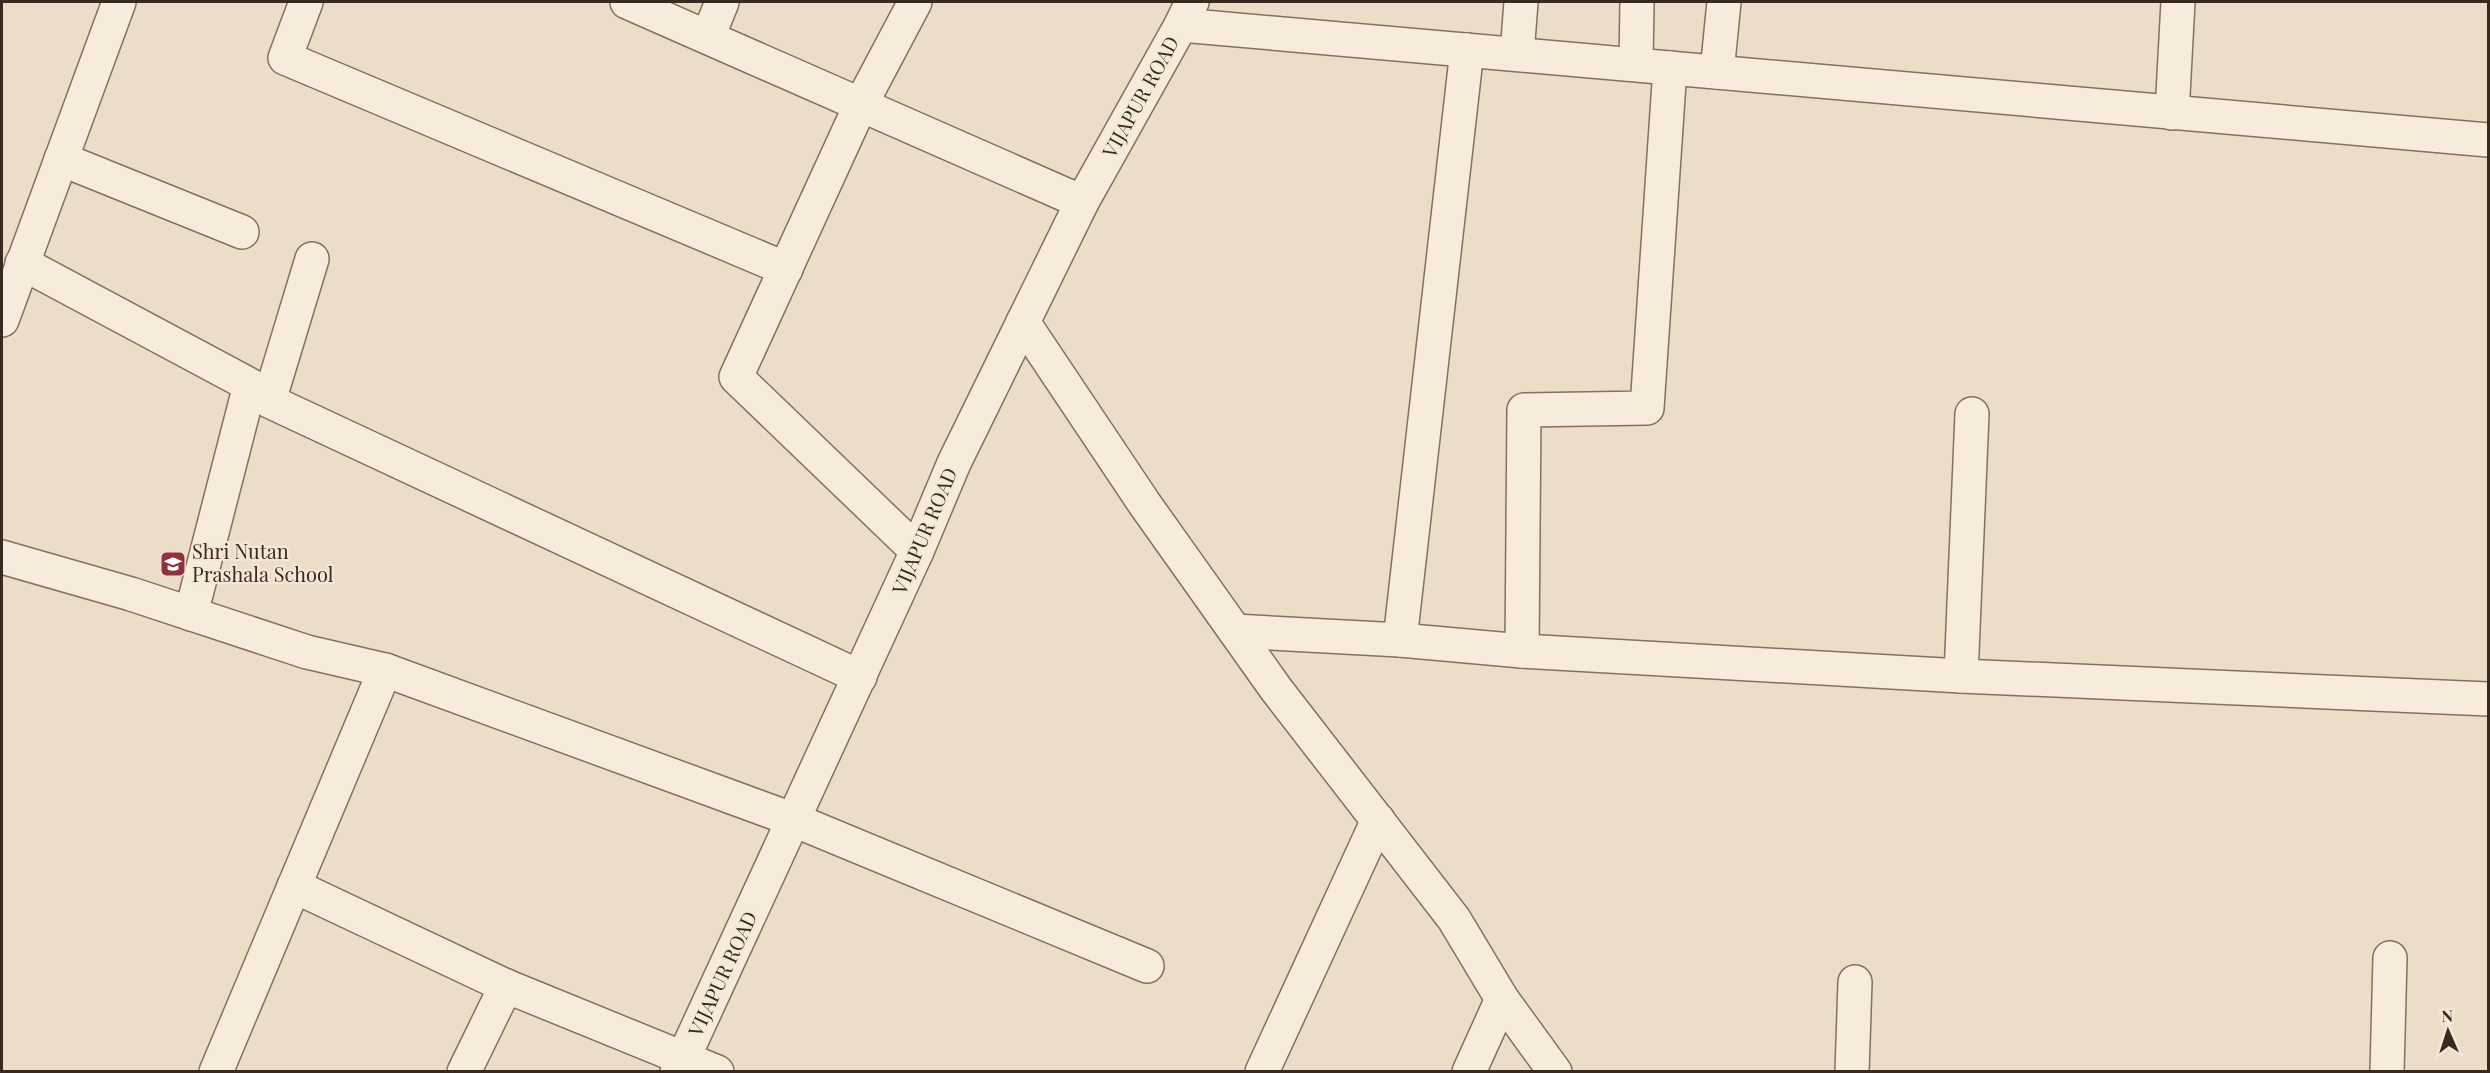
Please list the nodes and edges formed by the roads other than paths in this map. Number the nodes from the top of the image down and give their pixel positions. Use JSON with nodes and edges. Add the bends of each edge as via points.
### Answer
{"nodes":[{"id":1,"x":119,"y":2,"type":"edge"},
{"id":2,"x":306,"y":2,"type":"edge"},
{"id":3,"x":627,"y":2,"type":"edge"},
{"id":4,"x":722,"y":2,"type":"edge"},
{"id":5,"x":915,"y":2,"type":"edge"},
{"id":6,"x":1521,"y":2,"type":"edge"},
{"id":7,"x":1638,"y":2,"type":"edge"},
{"id":8,"x":1724,"y":2,"type":"edge"},
{"id":9,"x":2178,"y":2,"type":"edge"},
{"id":10,"x":1187,"y":13,"type":"edge"},
{"id":11,"x":708,"y":37,"type":"junction"},
{"id":12,"x":1467,"y":50,"type":"junction"},
{"id":13,"x":1517,"y":54,"type":"junction"},
{"id":14,"x":1636,"y":64,"type":"junction"},
{"id":15,"x":1670,"y":68,"type":"junction"},
{"id":16,"x":1717,"y":72,"type":"junction"},
{"id":17,"x":861,"y":104,"type":"junction"},
{"id":18,"x":2172,"y":113,"type":"junction"},
{"id":19,"x":2488,"y":140,"type":"edge"},
{"id":20,"x":61,"y":159,"type":"junction"},
{"id":21,"x":1082,"y":202,"type":"junction"},
{"id":22,"x":242,"y":231,"type":"dead end"},
{"id":23,"x":312,"y":259,"type":"dead end"},
{"id":24,"x":22,"y":263,"type":"junction"},
{"id":25,"x":786,"y":268,"type":"junction"},
{"id":26,"x":2,"y":320,"type":"edge"},
{"id":27,"x":1023,"y":322,"type":"junction"},
{"id":28,"x":1972,"y":414,"type":"dead end"},
{"id":29,"x":917,"y":551,"type":"junction"},
{"id":30,"x":2,"y":557,"type":"edge"},
{"id":31,"x":191,"y":614,"type":"junction"},
{"id":32,"x":1235,"y":631,"type":"junction"},
{"id":33,"x":1400,"y":640,"type":"junction"},
{"id":34,"x":1522,"y":651,"type":"junction"},
{"id":35,"x":385,"y":670,"type":"junction"},
{"id":36,"x":1961,"y":676,"type":"junction"},
{"id":37,"x":860,"y":677,"type":"junction"},
{"id":38,"x":2488,"y":699,"type":"edge"},
{"id":39,"x":794,"y":820,"type":"junction"},
{"id":40,"x":1378,"y":820,"type":"junction"},
{"id":41,"x":294,"y":886,"type":"junction"},
{"id":42,"x":2390,"y":958,"type":"dead end"},
{"id":43,"x":1147,"y":966,"type":"dead end"},
{"id":44,"x":1854,"y":982,"type":"dead end"},
{"id":45,"x":506,"y":986,"type":"junction"},
{"id":46,"x":1502,"y":999,"type":"junction"},
{"id":47,"x":681,"y":1064,"type":"edge"},
{"id":48,"x":216,"y":1071,"type":"edge"},
{"id":49,"x":464,"y":1071,"type":"edge"},
{"id":50,"x":717,"y":1071,"type":"edge"},
{"id":51,"x":1262,"y":1071,"type":"edge"},
{"id":52,"x":1469,"y":1071,"type":"edge"},
{"id":53,"x":1555,"y":1071,"type":"edge"},
{"id":54,"x":1852,"y":1071,"type":"edge"},
{"id":55,"x":2387,"y":1071,"type":"edge"}],
"edges":[{"from":1,"to":20,"type":"street"},
{"from":2,"to":25,"type":"street","via":[[285,58]]},
{"from":3,"to":11,"type":"street"},
{"from":4,"to":11,"type":"street"},
{"from":5,"to":17,"type":"street"},
{"from":6,"to":13,"type":"street"},
{"from":7,"to":14,"type":"street"},
{"from":8,"to":16,"type":"street"},
{"from":9,"to":18,"type":"street"},
{"from":10,"to":12,"type":"street"},
{"from":10,"to":21,"type":"street","name":"VIJAPUR ROAD"},
{"from":11,"to":17,"type":"street"},
{"from":12,"to":13,"type":"street"},
{"from":12,"to":33,"type":"street"},
{"from":13,"to":14,"type":"street"},
{"from":14,"to":15,"type":"street"},
{"from":15,"to":16,"type":"street"},
{"from":15,"to":34,"type":"street","via":[[1647,408],[1524,410]]},
{"from":16,"to":18,"type":"street"},
{"from":17,"to":21,"type":"street"},
{"from":17,"to":25,"type":"street"},
{"from":18,"to":19,"type":"street"},
{"from":20,"to":22,"type":"street"},
{"from":20,"to":24,"type":"street"},
{"from":21,"to":27,"type":"street","name":"VIJAPUR ROAD"},
{"from":23,"to":37,"type":"street","via":[[268,401]]},
{"from":24,"to":26,"type":"street"},
{"from":24,"to":31,"type":"street","via":[[250,385]]},
{"from":25,"to":29,"type":"street","via":[[736,377]]},
{"from":27,"to":29,"type":"street","name":"VIJAPUR ROAD","via":[[954,463]]},
{"from":27,"to":32,"type":"street"},
{"from":28,"to":36,"type":"street"},
{"from":29,"to":37,"type":"street","name":"VIJAPUR ROAD"},
{"from":30,"to":31,"type":"street"},
{"from":31,"to":35,"type":"street","via":[[307,652]]},
{"from":32,"to":33,"type":"street"},
{"from":32,"to":40,"type":"street"},
{"from":33,"to":34,"type":"street"},
{"from":34,"to":36,"type":"street"},
{"from":35,"to":39,"type":"street"},
{"from":35,"to":41,"type":"street"},
{"from":36,"to":38,"type":"street"},
{"from":37,"to":39,"type":"street","name":"VIJAPUR ROAD"},
{"from":39,"to":43,"type":"street"},
{"from":39,"to":47,"type":"street","name":"VIJAPUR ROAD"},
{"from":40,"to":46,"type":"street","via":[[1454,919]]},
{"from":40,"to":51,"type":"street"},
{"from":41,"to":45,"type":"street"},
{"from":41,"to":48,"type":"street"},
{"from":42,"to":55,"type":"street"},
{"from":44,"to":54,"type":"street"},
{"from":45,"to":47,"type":"street"},
{"from":45,"to":49,"type":"street"},
{"from":46,"to":52,"type":"street"},
{"from":46,"to":53,"type":"street"},
{"from":47,"to":50,"type":"street"}]}
